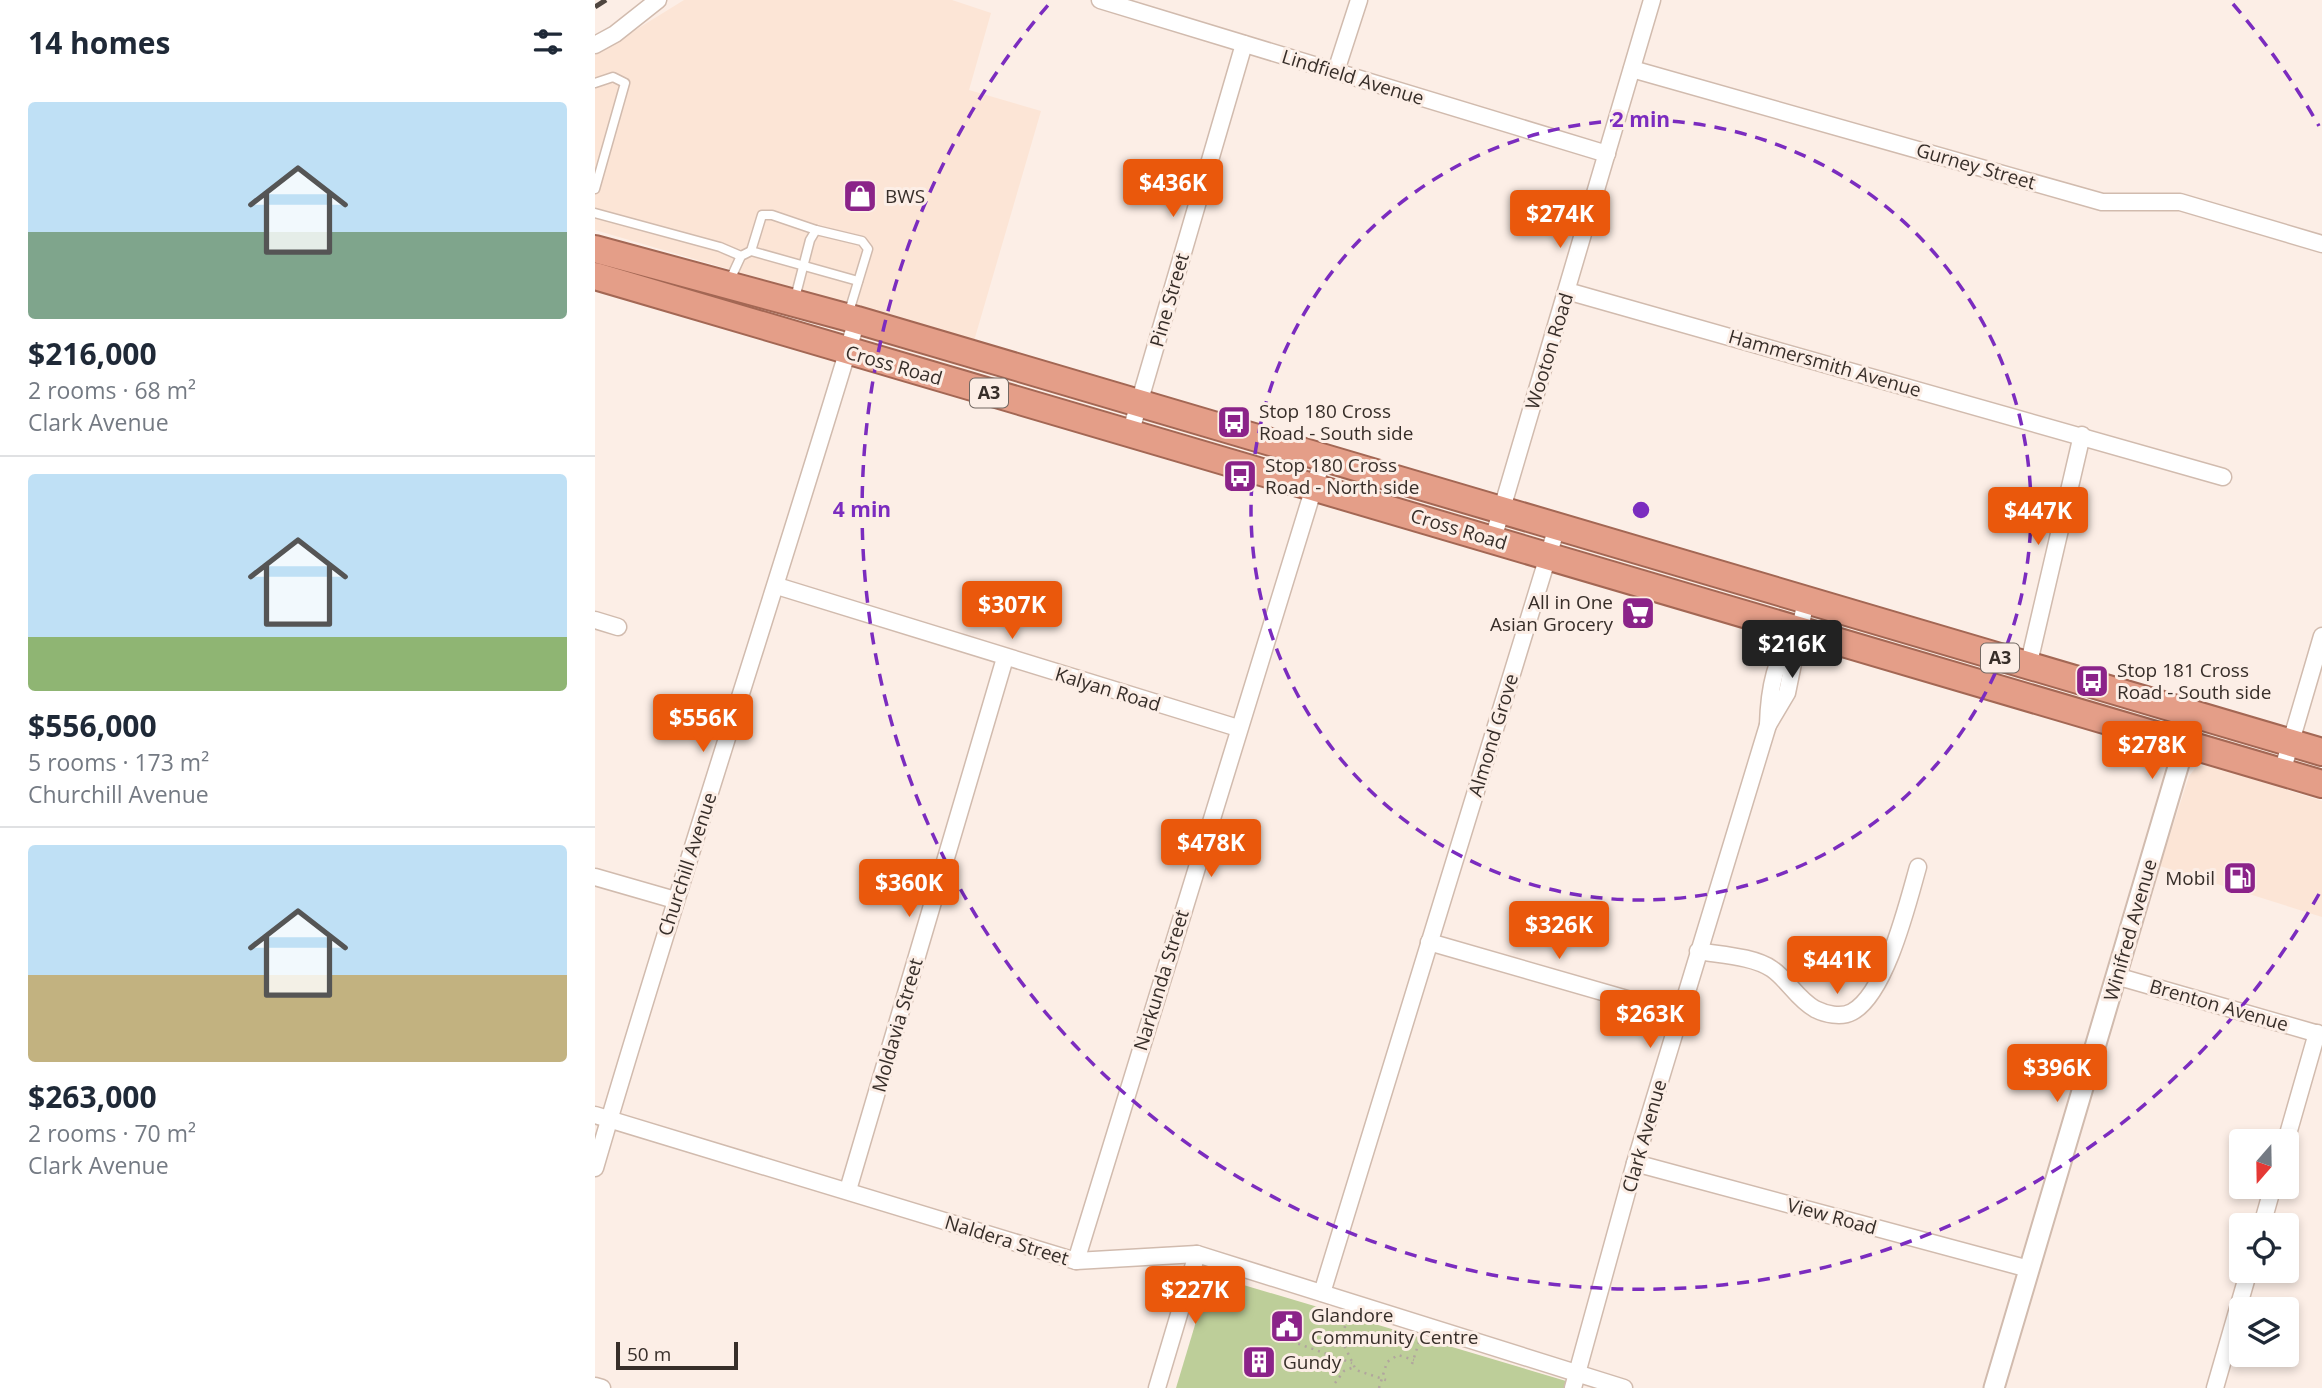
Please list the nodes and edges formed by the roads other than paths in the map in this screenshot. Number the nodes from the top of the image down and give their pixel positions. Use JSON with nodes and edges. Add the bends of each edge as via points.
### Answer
{"nodes":[{"id":1,"x":658,"y":0,"type":"edge"},
{"id":2,"x":1100,"y":0,"type":"edge"},
{"id":3,"x":1359,"y":0,"type":"edge"},
{"id":4,"x":1652,"y":0,"type":"edge"},
{"id":5,"x":1244,"y":44,"type":"junction"},
{"id":6,"x":595,"y":45,"type":"edge"},
{"id":7,"x":1632,"y":69,"type":"junction"},
{"id":8,"x":1336,"y":71,"type":"junction"},
{"id":9,"x":595,"y":83,"type":"edge"},
{"id":10,"x":1607,"y":154,"type":"junction"},
{"id":11,"x":595,"y":189,"type":"edge"},
{"id":12,"x":595,"y":213,"type":"edge"},
{"id":13,"x":816,"y":230,"type":"junction"},
{"id":14,"x":2322,"y":244,"type":"edge"},
{"id":15,"x":595,"y":249,"type":"edge"},
{"id":16,"x":751,"y":251,"type":"junction"},
{"id":17,"x":741,"y":257,"type":"junction"},
{"id":18,"x":803,"y":266,"type":"junction"},
{"id":19,"x":595,"y":276,"type":"edge"},
{"id":20,"x":858,"y":281,"type":"junction"},
{"id":21,"x":729,"y":285,"type":"junction"},
{"id":22,"x":1567,"y":291,"type":"junction"},
{"id":23,"x":794,"y":303,"type":"junction"},
{"id":24,"x":852,"y":319,"type":"junction"},
{"id":25,"x":848,"y":351,"type":"junction"},
{"id":26,"x":1138,"y":404,"type":"junction"},
{"id":27,"x":1130,"y":434,"type":"junction"},
{"id":28,"x":2082,"y":435,"type":"junction"},
{"id":29,"x":1323,"y":458,"type":"junction"},
{"id":30,"x":2223,"y":477,"type":"dead end"},
{"id":31,"x":1314,"y":486,"type":"junction"},
{"id":32,"x":1502,"y":510,"type":"junction"},
{"id":33,"x":1557,"y":527,"type":"junction"},
{"id":34,"x":1493,"y":540,"type":"junction"},
{"id":35,"x":1548,"y":556,"type":"junction"},
{"id":36,"x":777,"y":586,"type":"junction"},
{"id":37,"x":1806,"y":600,"type":"junction"},
{"id":38,"x":595,"y":620,"type":"edge"},
{"id":39,"x":618,"y":627,"type":"dead end"},
{"id":40,"x":1798,"y":629,"type":"junction"},
{"id":41,"x":2322,"y":636,"type":"edge"},
{"id":42,"x":1005,"y":658,"type":"junction"},
{"id":43,"x":2028,"y":667,"type":"junction"},
{"id":44,"x":2194,"y":713,"type":"junction"},
{"id":45,"x":1238,"y":728,"type":"junction"},
{"id":46,"x":2185,"y":743,"type":"junction"},
{"id":47,"x":2291,"y":743,"type":"junction"},
{"id":48,"x":2322,"y":752,"type":"edge"},
{"id":49,"x":2281,"y":772,"type":"junction"},
{"id":50,"x":2322,"y":784,"type":"edge"},
{"id":51,"x":1917,"y":867,"type":"dead end"},
{"id":52,"x":595,"y":877,"type":"edge"},
{"id":53,"x":675,"y":900,"type":"junction"},
{"id":54,"x":1429,"y":942,"type":"junction"},
{"id":55,"x":1699,"y":951,"type":"junction"},
{"id":56,"x":2116,"y":976,"type":"junction"},
{"id":57,"x":1679,"y":1014,"type":"junction"},
{"id":58,"x":2319,"y":1034,"type":"edge"},
{"id":59,"x":602,"y":1118,"type":"edge"},
{"id":60,"x":2290,"y":1129,"type":"edge"},
{"id":61,"x":1635,"y":1163,"type":"junction"},
{"id":62,"x":595,"y":1168,"type":"edge"},
{"id":63,"x":848,"y":1190,"type":"junction"},
{"id":64,"x":1197,"y":1254,"type":"junction"},
{"id":65,"x":1076,"y":1261,"type":"junction"},
{"id":66,"x":2029,"y":1269,"type":"junction"},
{"id":67,"x":2245,"y":1283,"type":"edge"},
{"id":68,"x":1322,"y":1293,"type":"junction"},
{"id":69,"x":1575,"y":1382,"type":"edge"},
{"id":70,"x":595,"y":1386,"type":"edge"},
{"id":71,"x":602,"y":1388,"type":"edge"},
{"id":72,"x":1157,"y":1388,"type":"edge"},
{"id":73,"x":1624,"y":1388,"type":"edge"},
{"id":74,"x":1994,"y":1388,"type":"edge"},
{"id":75,"x":2215,"y":1388,"type":"edge"}],
"edges":[{"from":1,"to":6,"type":"street"},
{"from":2,"to":5,"type":"street","name":"Lindfield Avenue"},
{"from":3,"to":8,"type":"street"},
{"from":4,"to":7,"type":"street","name":"Wooton Road"},
{"from":5,"to":8,"type":"street","name":"Lindfield Avenue"},
{"from":5,"to":26,"type":"street","name":"Pine Street"},
{"from":7,"to":10,"type":"street","name":"Wooton Road"},
{"from":7,"to":14,"type":"street","name":"Gurney Street","via":[[2102,202],[2180,202]]},
{"from":8,"to":10,"type":"street","name":"Lindfield Avenue"},
{"from":9,"to":11,"type":"lane","via":[[613,77],[625,82]]},
{"from":10,"to":22,"type":"street","name":"Wooton Road"},
{"from":12,"to":17,"type":"lane","via":[[720,247]]},
{"from":13,"to":16,"type":"lane","via":[[762,215]]},
{"from":13,"to":18,"type":"lane"},
{"from":13,"to":20,"type":"lane","via":[[862,242],[868,249]]},
{"from":15,"to":21,"type":"highway","name":"Cross Road","number":"A3"},
{"from":16,"to":17,"type":"lane"},
{"from":16,"to":18,"type":"lane"},
{"from":17,"to":21,"type":"lane"},
{"from":18,"to":20,"type":"lane"},
{"from":18,"to":23,"type":"lane"},
{"from":19,"to":25,"type":"highway","name":"Cross Road","number":"A3"},
{"from":20,"to":24,"type":"lane"},
{"from":21,"to":23,"type":"highway","name":"Cross Road","number":"A3"},
{"from":22,"to":28,"type":"street","name":"Hammersmith Avenue"},
{"from":22,"to":32,"type":"street","name":"Wooton Road"},
{"from":23,"to":24,"type":"highway","name":"Cross Road","number":"A3"},
{"from":24,"to":25,"type":"street","name":"Churchill Avenue"},
{"from":24,"to":26,"type":"highway","name":"Cross Road","number":"A3"},
{"from":25,"to":27,"type":"highway","name":"Cross Road","number":"A3"},
{"from":25,"to":36,"type":"street","name":"Churchill Avenue"},
{"from":26,"to":27,"type":"street","name":"Pine Street"},
{"from":26,"to":29,"type":"highway","name":"Cross Road","number":"A3"},
{"from":27,"to":31,"type":"highway","name":"Cross Road","number":"A3"},
{"from":28,"to":30,"type":"street","name":"Hammersmith Avenue"},
{"from":28,"to":43,"type":"street"},
{"from":29,"to":31,"type":"street","name":"Narkunda Street"},
{"from":29,"to":32,"type":"highway","name":"Cross Road","number":"A3"},
{"from":31,"to":34,"type":"highway","name":"Cross Road","number":"A3"},
{"from":31,"to":45,"type":"street","name":"Narkunda Street"},
{"from":32,"to":33,"type":"highway","name":"Cross Road","number":"A3"},
{"from":32,"to":34,"type":"street","name":"Wooton Road"},
{"from":33,"to":35,"type":"street","name":"Almond Grove"},
{"from":33,"to":37,"type":"highway","name":"Cross Road","number":"A3"},
{"from":34,"to":35,"type":"highway","name":"Cross Road","number":"A3"},
{"from":35,"to":40,"type":"highway","name":"Cross Road","number":"A3"},
{"from":35,"to":54,"type":"street","name":"Almond Grove"},
{"from":36,"to":42,"type":"street","name":"Kalyan Road"},
{"from":36,"to":53,"type":"street","name":"Churchill Avenue"},
{"from":37,"to":40,"type":"street","name":"Clark Avenue"},
{"from":37,"to":43,"type":"highway","name":"Cross Road","number":"A3"},
{"from":38,"to":39,"type":"street"},
{"from":40,"to":46,"type":"highway","name":"Cross Road","number":"A3"},
{"from":40,"to":55,"type":"street","name":"Clark Avenue","via":[[1798,650],[1787,693],[1768,724]]},
{"from":41,"to":47,"type":"street"},
{"from":42,"to":45,"type":"street","name":"Kalyan Road"},
{"from":42,"to":63,"type":"street","name":"Moldavia Street"},
{"from":43,"to":44,"type":"highway","name":"Cross Road","number":"A3"},
{"from":44,"to":46,"type":"street","name":"Winifred Avenue"},
{"from":44,"to":47,"type":"highway","name":"Cross Road","number":"A3"},
{"from":45,"to":65,"type":"street","name":"Narkunda Street"},
{"from":46,"to":49,"type":"highway","name":"Cross Road","number":"A3"},
{"from":46,"to":56,"type":"street","name":"Winifred Avenue"},
{"from":47,"to":48,"type":"highway","name":"Cross Road","number":"A3"},
{"from":47,"to":49,"type":"street"},
{"from":49,"to":50,"type":"highway","name":"Cross Road","number":"A3"},
{"from":51,"to":55,"type":"street","via":[[1895,948],[1869,993],[1851,1012],[1841,1015],[1815,1009],[1772,968]]},
{"from":52,"to":53,"type":"street"},
{"from":53,"to":59,"type":"street","name":"Churchill Avenue"},
{"from":54,"to":57,"type":"street"},
{"from":54,"to":68,"type":"street","name":"Almond Grove"},
{"from":55,"to":57,"type":"street","name":"Clark Avenue"},
{"from":56,"to":58,"type":"street","name":"Brenton Avenue"},
{"from":56,"to":66,"type":"street","name":"Winifred Avenue"},
{"from":57,"to":61,"type":"street","name":"Clark Avenue"},
{"from":58,"to":60,"type":"street"},
{"from":59,"to":62,"type":"street","name":"Churchill Avenue"},
{"from":59,"to":63,"type":"street","name":"Naldera Street"},
{"from":61,"to":66,"type":"street","name":"View Road"},
{"from":61,"to":69,"type":"street","name":"Clark Avenue"},
{"from":63,"to":65,"type":"street","name":"Naldera Street"},
{"from":64,"to":65,"type":"street","name":"Naldera Street"},
{"from":64,"to":68,"type":"street","name":"Naldera Street"},
{"from":64,"to":72,"type":"street"},
{"from":66,"to":74,"type":"street","name":"Winifred Avenue"},
{"from":67,"to":75,"type":"street"},
{"from":68,"to":69,"type":"street","name":"Naldera Street"},
{"from":69,"to":73,"type":"street","name":"Naldera Street"},
{"from":70,"to":71,"type":"street"}]}
